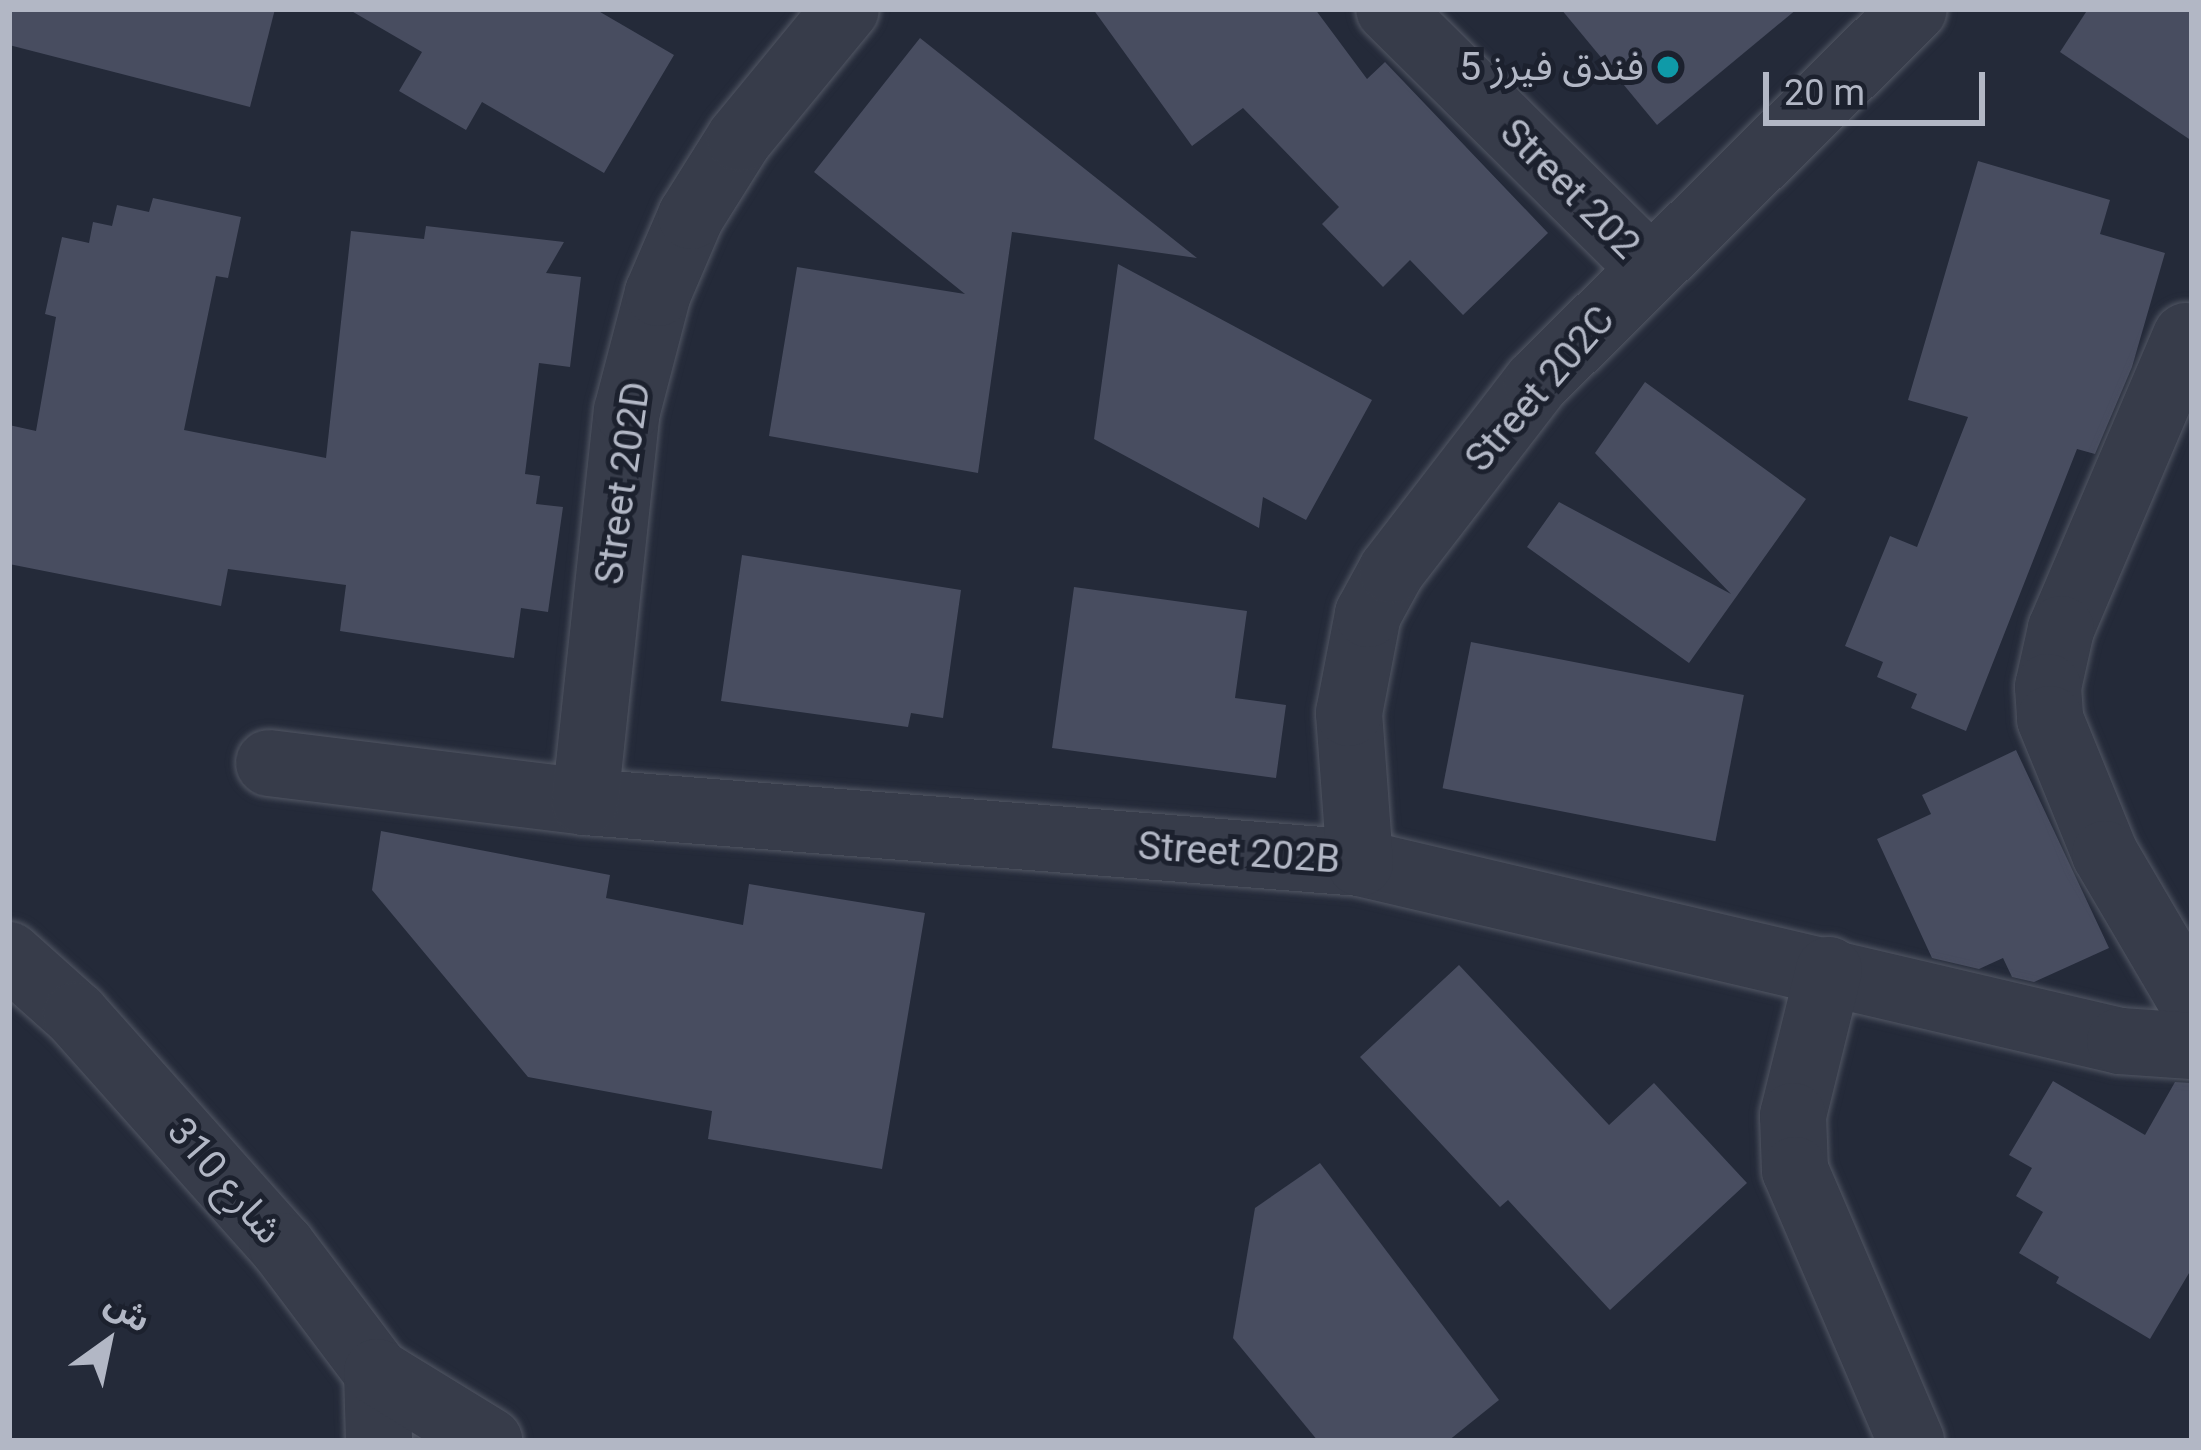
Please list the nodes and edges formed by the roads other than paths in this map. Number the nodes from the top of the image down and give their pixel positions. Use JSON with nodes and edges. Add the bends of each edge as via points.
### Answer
{"nodes":[{"id":1,"x":846,"y":9,"type":"edge"},
{"id":2,"x":1389,"y":9,"type":"edge"},
{"id":3,"x":1915,"y":9,"type":"edge"},
{"id":4,"x":1650,"y":268,"type":"junction"},
{"id":5,"x":2186,"y":336,"type":"dead end"},
{"id":6,"x":269,"y":763,"type":"dead end"},
{"id":7,"x":585,"y":802,"type":"junction"},
{"id":8,"x":1360,"y":862,"type":"junction"},
{"id":9,"x":9,"y":955,"type":"edge"},
{"id":10,"x":1829,"y":970,"type":"junction"},
{"id":11,"x":2192,"y":1002,"type":"edge"},
{"id":12,"x":2192,"y":1046,"type":"edge"},
{"id":13,"x":377,"y":1372,"type":"junction"},
{"id":14,"x":380,"y":1441,"type":"edge"},
{"id":15,"x":488,"y":1441,"type":"edge"},
{"id":16,"x":1911,"y":1441,"type":"edge"}],
"edges":[{"from":1,"to":7,"type":"street","name":"Street 202D","via":[[740,138],[691,216],[658,293],[627,411]]},
{"from":2,"to":4,"type":"street","name":"Street 202"},
{"from":3,"to":4,"type":"street","name":"Street 202C"},
{"from":4,"to":8,"type":"street","name":"Street 202C","via":[[1538,382],[1405,552],[1368,614],[1349,713]]},
{"from":5,"to":11,"type":"street","via":[[2061,629],[2048,687],[2050,719],[2105,854]]},
{"from":6,"to":7,"type":"street","name":"Street 202B"},
{"from":7,"to":8,"type":"street","name":"Street 202B"},
{"from":8,"to":10,"type":"street","name":"Street 202B"},
{"from":9,"to":13,"type":"street","name":"شارع 310","via":[[181,1130]]},
{"from":10,"to":12,"type":"street","name":"Street 202B","via":[[2120,1041]]},
{"from":10,"to":16,"type":"street","via":[[1793,1115],[1795,1170]]},
{"from":13,"to":14,"type":"street"},
{"from":13,"to":15,"type":"street"}]}
